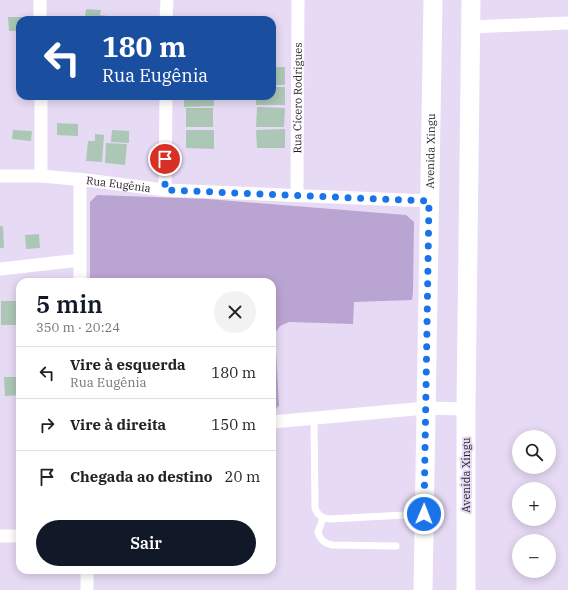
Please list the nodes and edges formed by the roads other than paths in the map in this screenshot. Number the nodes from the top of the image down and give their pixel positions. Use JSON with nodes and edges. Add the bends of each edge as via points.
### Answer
{"nodes":[{"id":1,"x":40,"y":0,"type":"edge"},
{"id":2,"x":166,"y":0,"type":"edge"},
{"id":3,"x":298,"y":0,"type":"edge"},
{"id":4,"x":433,"y":0,"type":"edge"},
{"id":5,"x":471,"y":0,"type":"edge"},
{"id":6,"x":40,"y":16,"type":"edge"},
{"id":7,"x":166,"y":16,"type":"edge"},
{"id":8,"x":568,"y":23,"type":"edge"},
{"id":9,"x":470,"y":27,"type":"junction"},
{"id":10,"x":41,"y":100,"type":"edge"},
{"id":11,"x":166,"y":100,"type":"edge"},
{"id":12,"x":0,"y":176,"type":"edge"},
{"id":13,"x":41,"y":176,"type":"junction"},
{"id":14,"x":80,"y":179,"type":"junction"},
{"id":15,"x":165,"y":190,"type":"junction"},
{"id":16,"x":297,"y":195,"type":"junction"},
{"id":17,"x":429,"y":201,"type":"junction"},
{"id":18,"x":80,"y":260,"type":"junction"},
{"id":19,"x":0,"y":269,"type":"edge"},
{"id":20,"x":80,"y":278,"type":"edge"},
{"id":21,"x":426,"y":408,"type":"junction"},
{"id":22,"x":466,"y":409,"type":"junction"},
{"id":23,"x":314,"y":419,"type":"junction"},
{"id":24,"x":276,"y":422,"type":"edge"},
{"id":25,"x":424,"y":514,"type":"junction"},
{"id":26,"x":323,"y":518,"type":"junction"},
{"id":27,"x":0,"y":536,"type":"edge"},
{"id":28,"x":16,"y":536,"type":"edge"},
{"id":29,"x":396,"y":546,"type":"dead end"},
{"id":30,"x":87,"y":574,"type":"edge"},
{"id":31,"x":87,"y":590,"type":"edge"},
{"id":32,"x":423,"y":590,"type":"edge"},
{"id":33,"x":466,"y":590,"type":"edge"}],
"edges":[{"from":1,"to":6,"type":"street"},
{"from":2,"to":7,"type":"street"},
{"from":3,"to":16,"type":"street","name":"Rua Cícero Rodrigues"},
{"from":4,"to":17,"type":"main road","name":"Avenida Xingu"},
{"from":5,"to":9,"type":"main road","name":"Avenida Xingu"},
{"from":8,"to":9,"type":"street"},
{"from":9,"to":22,"type":"main road","name":"Avenida Xingu"},
{"from":10,"to":13,"type":"street"},
{"from":11,"to":15,"type":"street"},
{"from":12,"to":13,"type":"street","name":"Rua Eugênia"},
{"from":13,"to":14,"type":"street","name":"Rua Eugênia"},
{"from":14,"to":15,"type":"street","name":"Rua Eugênia"},
{"from":14,"to":18,"type":"street"},
{"from":15,"to":16,"type":"street","name":"Rua Eugênia"},
{"from":16,"to":17,"type":"street","name":"Rua Eugênia"},
{"from":17,"to":21,"type":"main road","name":"Avenida Xingu"},
{"from":18,"to":19,"type":"street"},
{"from":18,"to":20,"type":"street"},
{"from":21,"to":22,"type":"street"},
{"from":21,"to":23,"type":"street"},
{"from":21,"to":25,"type":"main road","name":"Avenida Xingu"},
{"from":22,"to":33,"type":"main road","name":"Avenida Xingu"},
{"from":23,"to":24,"type":"street"},
{"from":23,"to":26,"type":"lane","via":[[315,508],[317,515]]},
{"from":25,"to":26,"type":"lane"},
{"from":25,"to":32,"type":"main road","name":"Avenida Xingu"},
{"from":26,"to":29,"type":"lane","via":[[318,532],[322,541],[326,543]]},
{"from":27,"to":28,"type":"street"},
{"from":30,"to":31,"type":"street"}]}
